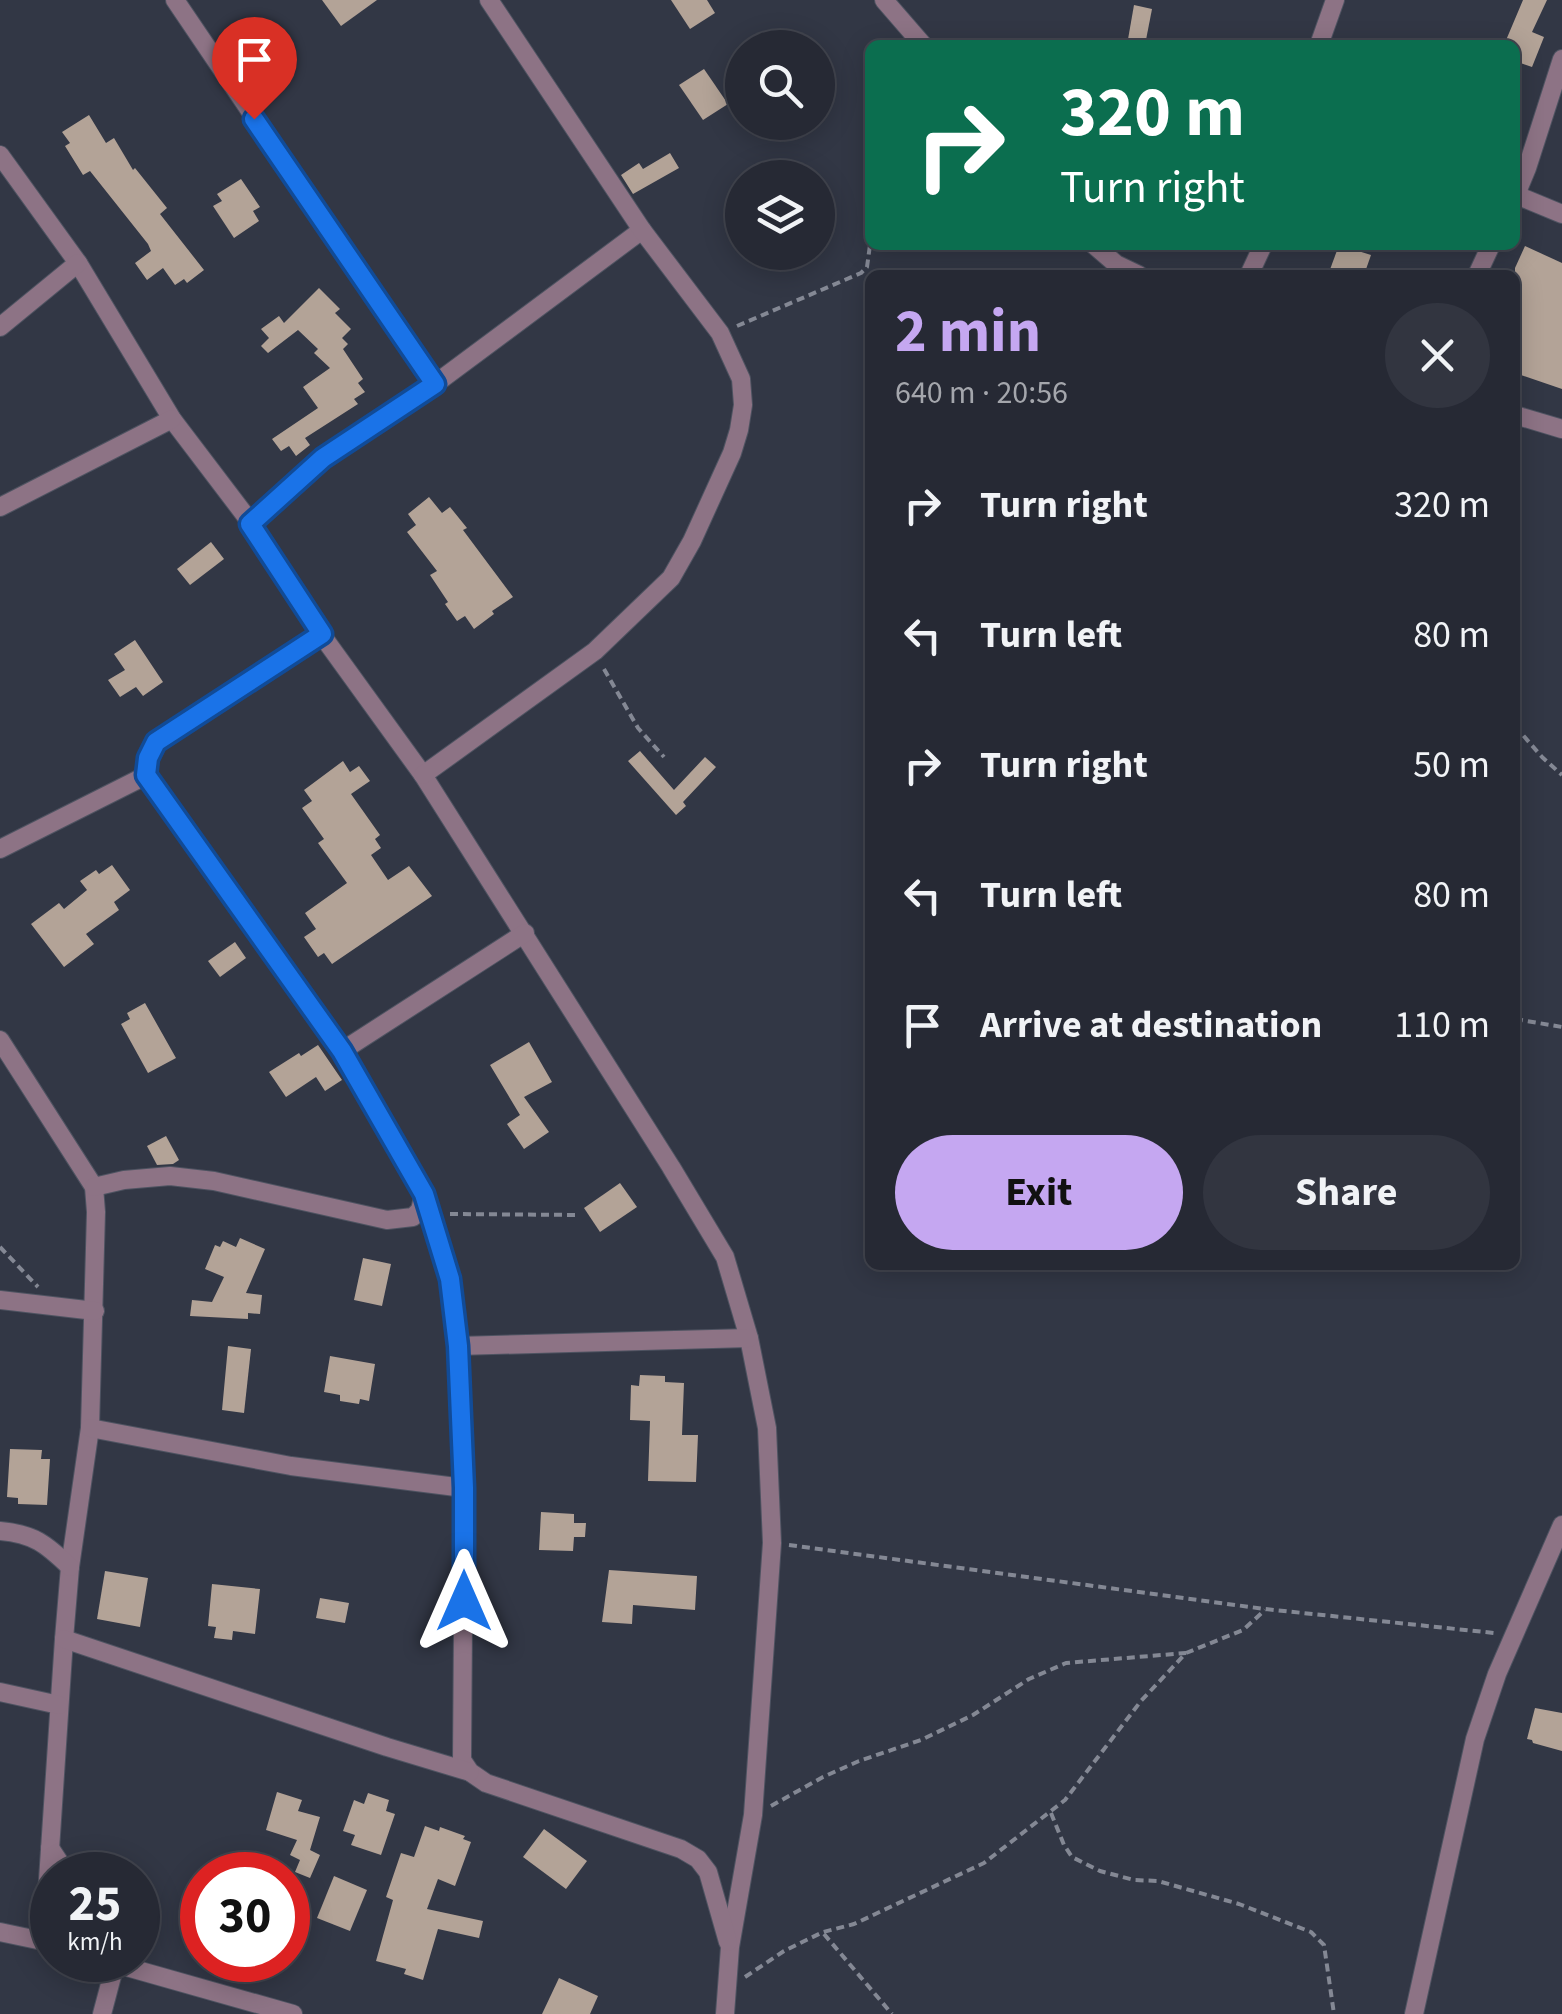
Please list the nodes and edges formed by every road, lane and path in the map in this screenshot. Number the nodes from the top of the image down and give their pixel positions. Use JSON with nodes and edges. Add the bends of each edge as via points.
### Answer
{"nodes":[{"id":1,"x":175,"y":0,"type":"edge"},
{"id":2,"x":489,"y":0,"type":"edge"},
{"id":3,"x":884,"y":0,"type":"edge"},
{"id":4,"x":1335,"y":0,"type":"edge"},
{"id":5,"x":919,"y":40,"type":"edge"},
{"id":6,"x":1321,"y":40,"type":"edge"},
{"id":7,"x":1562,"y":59,"type":"edge"},
{"id":8,"x":0,"y":155,"type":"edge"},
{"id":9,"x":1520,"y":184,"type":"edge"},
{"id":10,"x":1520,"y":198,"type":"edge"},
{"id":11,"x":1562,"y":214,"type":"edge"},
{"id":12,"x":642,"y":230,"type":"junction"},
{"id":13,"x":869,"y":250,"type":"edge"},
{"id":14,"x":1100,"y":250,"type":"edge"},
{"id":15,"x":78,"y":263,"type":"junction"},
{"id":16,"x":1128,"y":270,"type":"edge"},
{"id":17,"x":0,"y":327,"type":"edge"},
{"id":18,"x":720,"y":333,"type":"junction"},
{"id":19,"x":435,"y":384,"type":"junction"},
{"id":20,"x":1520,"y":416,"type":"edge"},
{"id":21,"x":172,"y":418,"type":"junction"},
{"id":22,"x":1562,"y":429,"type":"edge"},
{"id":23,"x":0,"y":507,"type":"edge"},
{"id":24,"x":250,"y":524,"type":"junction"},
{"id":25,"x":322,"y":634,"type":"junction"},
{"id":26,"x":595,"y":651,"type":"junction"},
{"id":27,"x":1520,"y":732,"type":"edge"},
{"id":28,"x":664,"y":757,"type":"dead end"},
{"id":29,"x":1562,"y":774,"type":"edge"},
{"id":30,"x":146,"y":775,"type":"junction"},
{"id":31,"x":424,"y":775,"type":"junction"},
{"id":32,"x":0,"y":848,"type":"edge"},
{"id":33,"x":525,"y":933,"type":"junction"},
{"id":34,"x":1520,"y":1020,"type":"edge"},
{"id":35,"x":1562,"y":1027,"type":"edge"},
{"id":36,"x":0,"y":1040,"type":"edge"},
{"id":37,"x":342,"y":1051,"type":"junction"},
{"id":38,"x":94,"y":1187,"type":"junction"},
{"id":39,"x":424,"y":1194,"type":"junction"},
{"id":40,"x":430,"y":1213,"type":"junction"},
{"id":41,"x":579,"y":1215,"type":"dead end"},
{"id":42,"x":0,"y":1246,"type":"edge"},
{"id":43,"x":0,"y":1300,"type":"edge"},
{"id":44,"x":58,"y":1307,"type":"junction"},
{"id":45,"x":94,"y":1311,"type":"junction"},
{"id":46,"x":749,"y":1338,"type":"junction"},
{"id":47,"x":458,"y":1346,"type":"junction"},
{"id":48,"x":90,"y":1428,"type":"junction"},
{"id":49,"x":464,"y":1488,"type":"junction"},
{"id":50,"x":1562,"y":1525,"type":"edge"},
{"id":51,"x":0,"y":1532,"type":"edge"},
{"id":52,"x":772,"y":1543,"type":"junction"},
{"id":53,"x":70,"y":1567,"type":"junction"},
{"id":54,"x":1265,"y":1609,"type":"junction"},
{"id":55,"x":1513,"y":1635,"type":"junction"},
{"id":56,"x":64,"y":1639,"type":"junction"},
{"id":57,"x":1186,"y":1654,"type":"junction"},
{"id":58,"x":0,"y":1692,"type":"edge"},
{"id":59,"x":60,"y":1705,"type":"junction"},
{"id":60,"x":470,"y":1772,"type":"junction"},
{"id":61,"x":1051,"y":1813,"type":"junction"},
{"id":62,"x":754,"y":1815,"type":"junction"},
{"id":63,"x":50,"y":1848,"type":"junction"},
{"id":64,"x":50,"y":1852,"type":"edge"},
{"id":65,"x":53,"y":1852,"type":"edge"},
{"id":66,"x":0,"y":1932,"type":"edge"},
{"id":67,"x":822,"y":1932,"type":"junction"},
{"id":68,"x":30,"y":1938,"type":"edge"},
{"id":69,"x":730,"y":1947,"type":"junction"},
{"id":70,"x":160,"y":1976,"type":"edge"},
{"id":71,"x":107,"y":1982,"type":"edge"},
{"id":72,"x":728,"y":1988,"type":"junction"},
{"id":73,"x":102,"y":2014,"type":"edge"},
{"id":74,"x":293,"y":2014,"type":"edge"},
{"id":75,"x":725,"y":2014,"type":"edge"},
{"id":76,"x":892,"y":2014,"type":"edge"},
{"id":77,"x":1334,"y":2014,"type":"edge"},
{"id":78,"x":1414,"y":2014,"type":"edge"}],
"edges":[{"from":1,"to":19,"type":"street"},
{"from":2,"to":12,"type":"street"},
{"from":3,"to":5,"type":"street"},
{"from":4,"to":6,"type":"street"},
{"from":7,"to":9,"type":"street"},
{"from":8,"to":15,"type":"street"},
{"from":10,"to":11,"type":"street"},
{"from":12,"to":18,"type":"street"},
{"from":12,"to":19,"type":"street"},
{"from":13,"to":18,"type":"path","via":[[861,273]]},
{"from":14,"to":16,"type":"street"},
{"from":15,"to":17,"type":"street"},
{"from":15,"to":21,"type":"street"},
{"from":18,"to":26,"type":"street","via":[[741,379],[743,406],[732,453],[671,578]]},
{"from":19,"to":24,"type":"street","via":[[323,458]]},
{"from":20,"to":22,"type":"street"},
{"from":21,"to":23,"type":"street"},
{"from":21,"to":24,"type":"street"},
{"from":24,"to":25,"type":"street"},
{"from":25,"to":30,"type":"street","via":[[156,742]]},
{"from":25,"to":31,"type":"street"},
{"from":26,"to":28,"type":"path","via":[[638,728]]},
{"from":26,"to":31,"type":"street"},
{"from":27,"to":29,"type":"path"},
{"from":30,"to":32,"type":"street"},
{"from":30,"to":37,"type":"street"},
{"from":31,"to":33,"type":"street"},
{"from":33,"to":37,"type":"street"},
{"from":33,"to":46,"type":"street","via":[[724,1258]]},
{"from":34,"to":35,"type":"path"},
{"from":36,"to":38,"type":"street"},
{"from":37,"to":39,"type":"street"},
{"from":38,"to":39,"type":"street","via":[[170,1176],[388,1220],[413,1217]]},
{"from":38,"to":45,"type":"street"},
{"from":39,"to":40,"type":"street"},
{"from":40,"to":41,"type":"path"},
{"from":40,"to":47,"type":"street","via":[[450,1279]]},
{"from":42,"to":44,"type":"path"},
{"from":43,"to":44,"type":"street"},
{"from":44,"to":45,"type":"street"},
{"from":45,"to":48,"type":"street"},
{"from":46,"to":47,"type":"street"},
{"from":46,"to":52,"type":"street","via":[[767,1428]]},
{"from":47,"to":49,"type":"street"},
{"from":48,"to":49,"type":"street","via":[[290,1466]]},
{"from":48,"to":53,"type":"street"},
{"from":49,"to":60,"type":"street","via":[[462,1760]]},
{"from":50,"to":55,"type":"street"},
{"from":51,"to":53,"type":"street","via":[[41,1540]]},
{"from":52,"to":54,"type":"path"},
{"from":52,"to":62,"type":"street"},
{"from":53,"to":56,"type":"street"},
{"from":54,"to":55,"type":"path"},
{"from":54,"to":57,"type":"path","via":[[1243,1630]]},
{"from":55,"to":78,"type":"street","via":[[1475,1739]]},
{"from":56,"to":59,"type":"street"},
{"from":56,"to":60,"type":"street"},
{"from":57,"to":61,"type":"path"},
{"from":57,"to":62,"type":"path","via":[[1066,1663],[956,1724],[823,1776]]},
{"from":58,"to":59,"type":"street"},
{"from":59,"to":63,"type":"street"},
{"from":60,"to":69,"type":"street","via":[[698,1859]]},
{"from":61,"to":67,"type":"path","via":[[984,1863],[854,1924]]},
{"from":61,"to":77,"type":"path","via":[[1072,1857],[1100,1871],[1239,1904],[1310,1932],[1324,1945]]},
{"from":62,"to":69,"type":"street"},
{"from":63,"to":64,"type":"street"},
{"from":63,"to":65,"type":"street"},
{"from":66,"to":68,"type":"street"},
{"from":67,"to":72,"type":"path"},
{"from":67,"to":76,"type":"path"},
{"from":69,"to":72,"type":"street"},
{"from":70,"to":74,"type":"street"},
{"from":71,"to":73,"type":"street"},
{"from":72,"to":75,"type":"street"}]}
